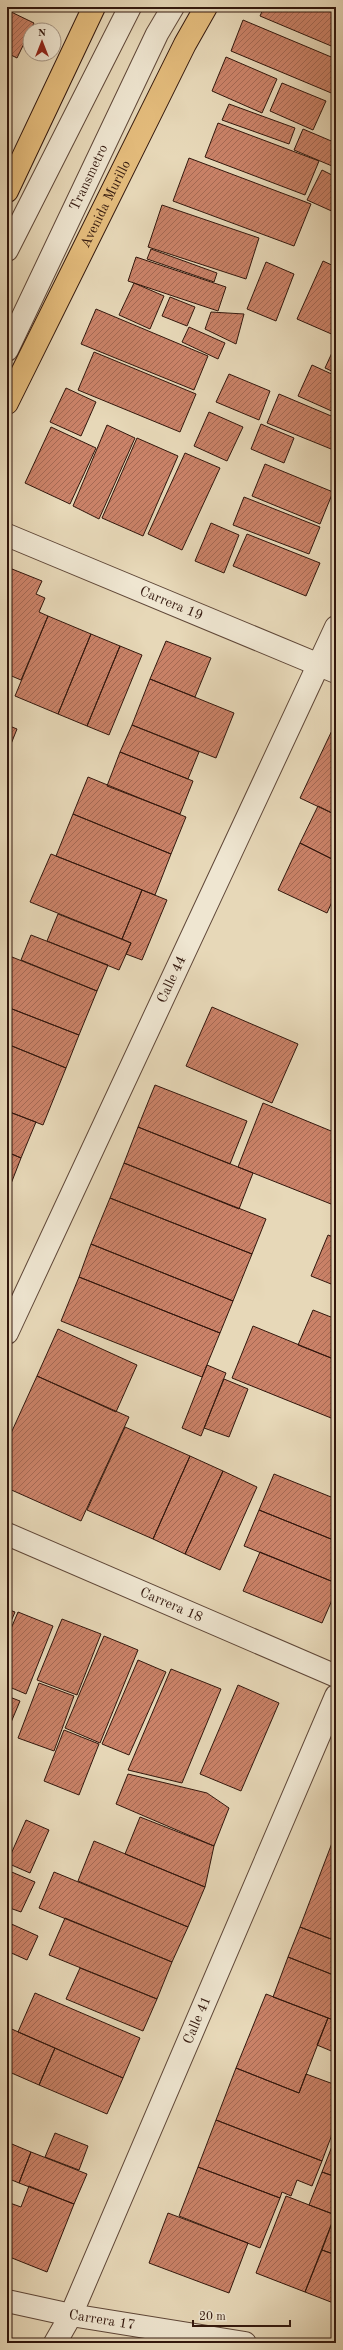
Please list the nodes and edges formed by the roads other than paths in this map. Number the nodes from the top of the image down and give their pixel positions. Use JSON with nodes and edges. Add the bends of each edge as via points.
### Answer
{"nodes":[{"id":1,"x":94,"y":7,"type":"edge"},
{"id":2,"x":130,"y":7,"type":"edge"},
{"id":3,"x":173,"y":7,"type":"edge"},
{"id":4,"x":206,"y":7,"type":"edge"},
{"id":5,"x":7,"y":192,"type":"edge"},
{"id":6,"x":7,"y":250,"type":"edge"},
{"id":7,"x":7,"y":350,"type":"edge"},
{"id":8,"x":7,"y":403,"type":"edge"},
{"id":9,"x":7,"y":535,"type":"edge"},
{"id":10,"x":336,"y":627,"type":"edge"},
{"id":11,"x":327,"y":669,"type":"edge"},
{"id":12,"x":7,"y":1333,"type":"edge"},
{"id":13,"x":7,"y":1534,"type":"edge"},
{"id":14,"x":336,"y":1676,"type":"edge"},
{"id":15,"x":336,"y":1696,"type":"edge"},
{"id":16,"x":7,"y":2301,"type":"edge"},
{"id":17,"x":71,"y":2315,"type":"junction"},
{"id":18,"x":55,"y":2343,"type":"edge"},
{"id":19,"x":245,"y":2343,"type":"edge"}],
"edges":[{"from":1,"to":5,"type":"main road"},
{"from":2,"to":6,"type":"street"},
{"from":3,"to":7,"type":"street","name":"Transmetro","via":[[156,34]]},
{"from":4,"to":8,"type":"main road","name":"Avenida Murillo","via":[[185,44]]},
{"from":9,"to":11,"type":"street","name":"Carrera 19"},
{"from":10,"to":11,"type":"street","name":"Calle 44"},
{"from":11,"to":12,"type":"street","name":"Calle 44"},
{"from":13,"to":14,"type":"street","name":"Carrera 18"},
{"from":15,"to":17,"type":"street","name":"Calle 41"},
{"from":16,"to":17,"type":"street","name":"Carrera 17"},
{"from":17,"to":18,"type":"street","name":"Calle 41"},
{"from":17,"to":19,"type":"street","name":"Carrera 17"}]}
